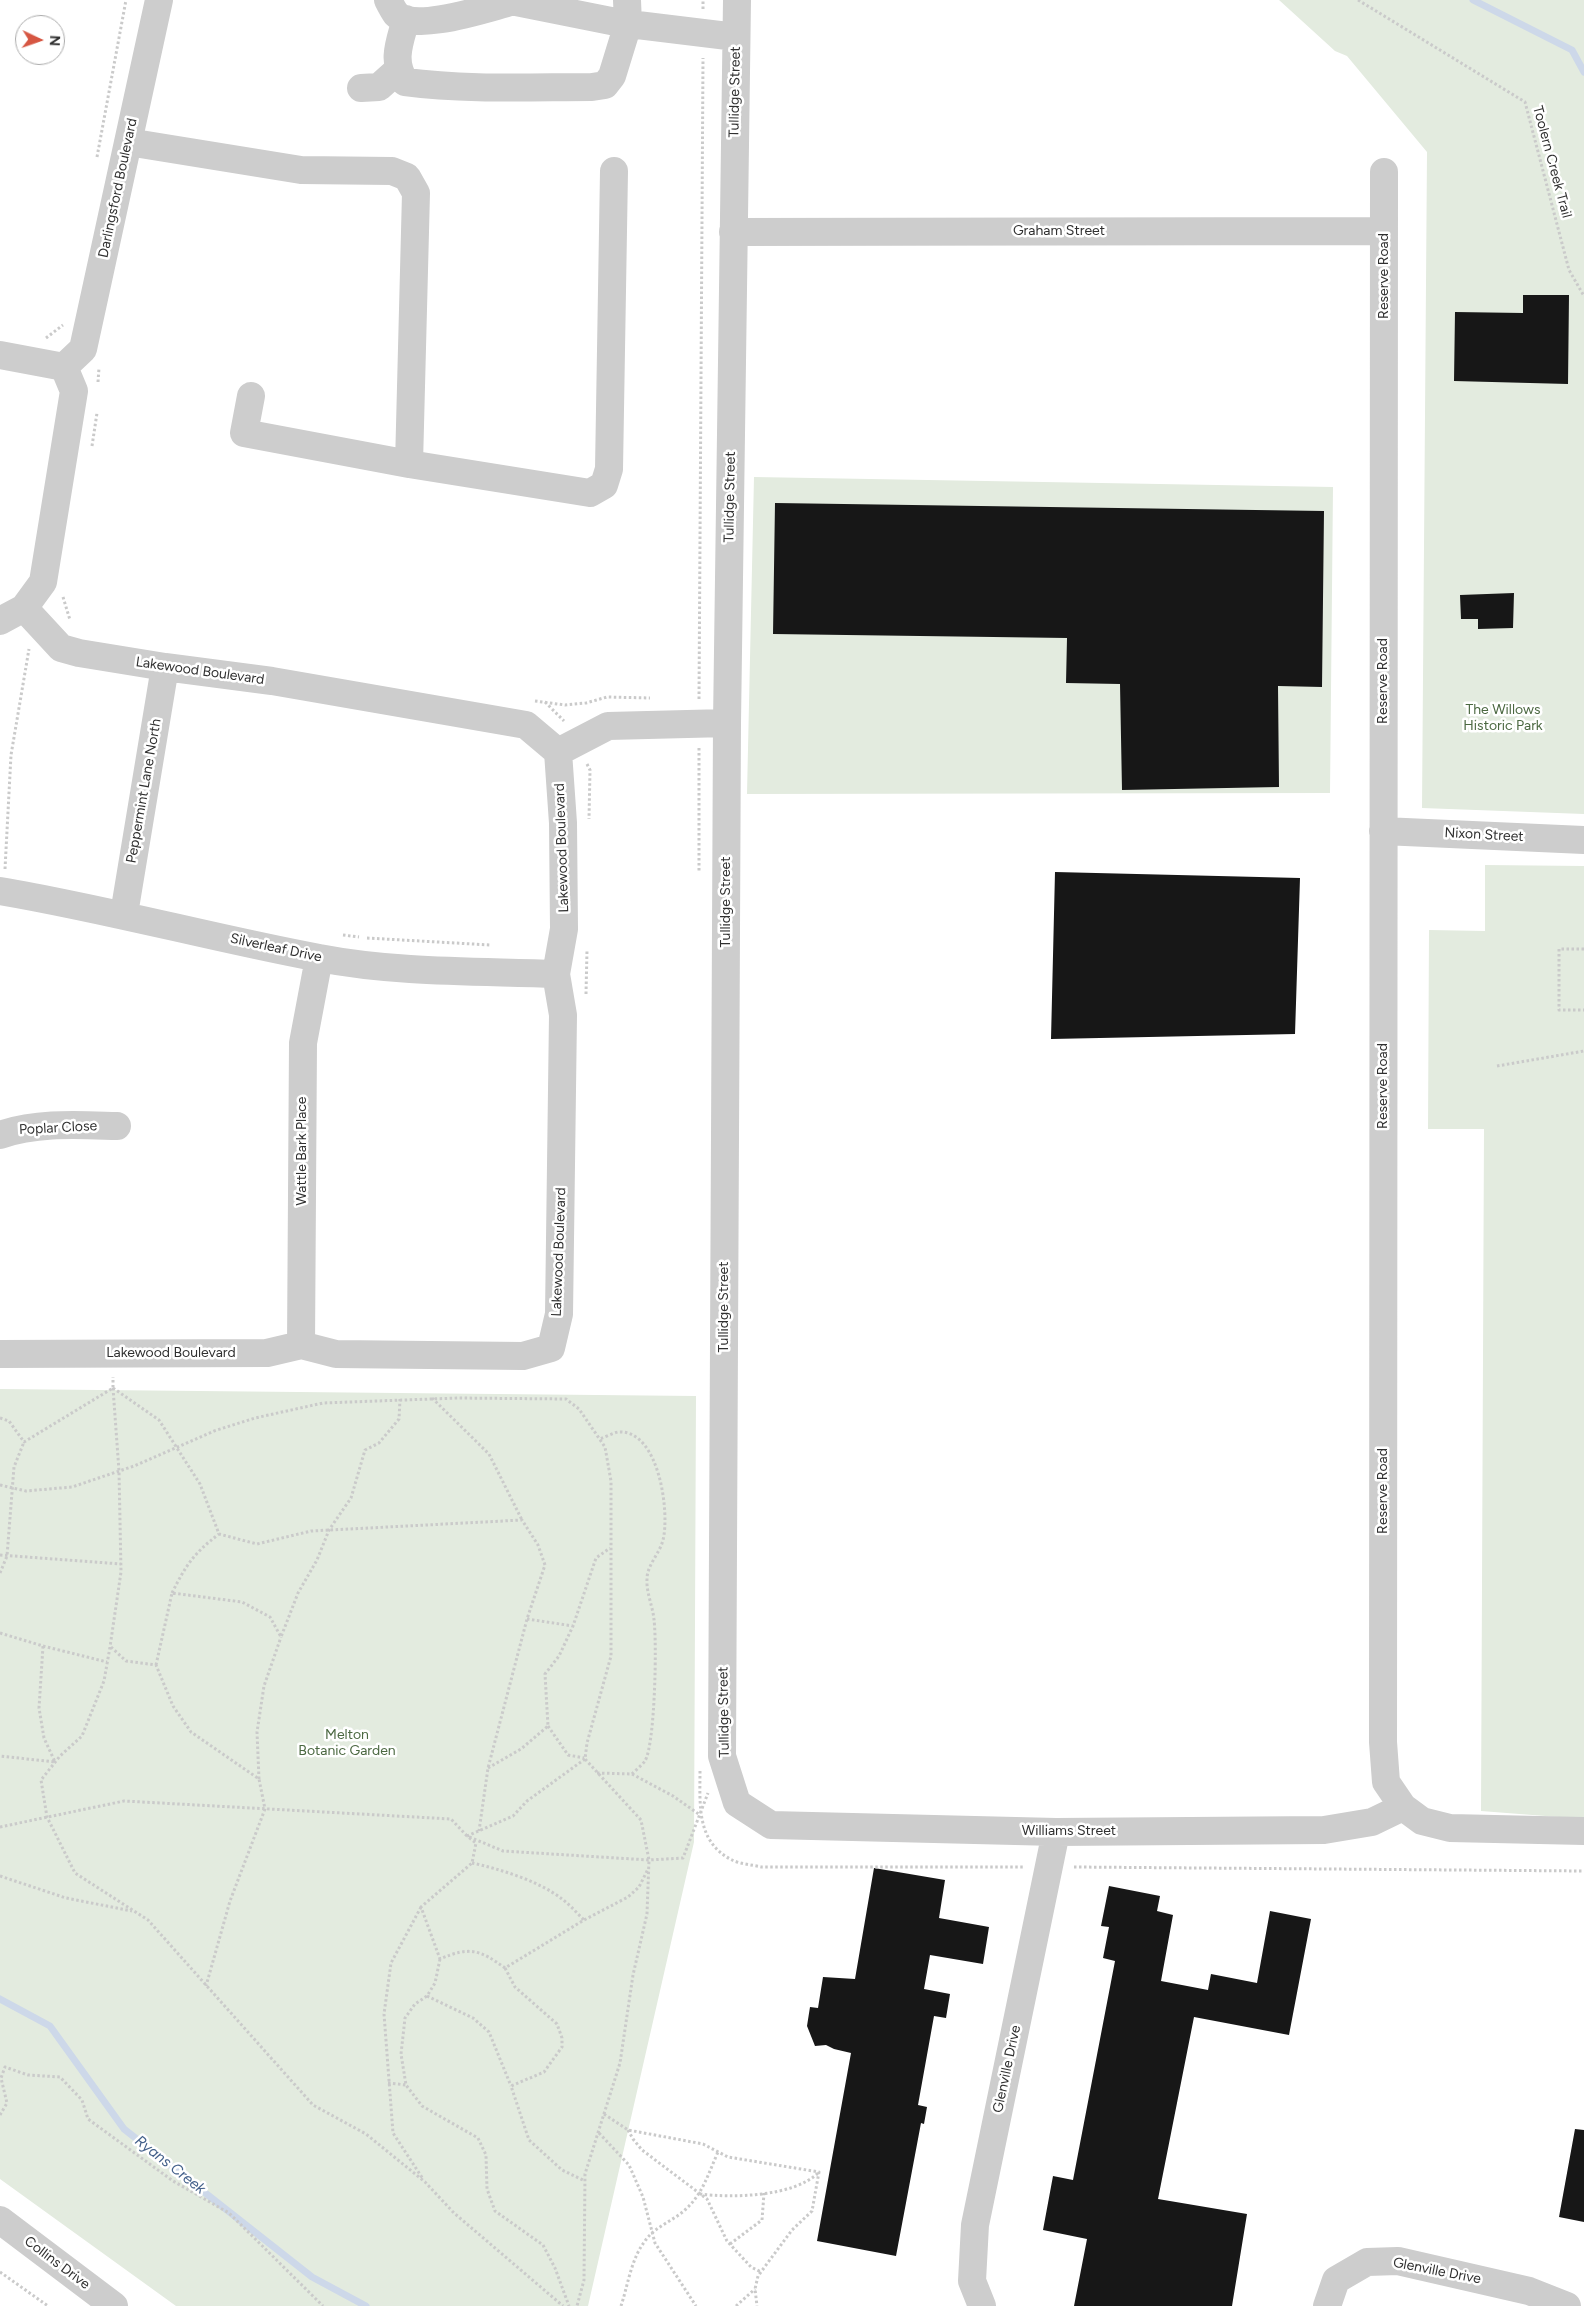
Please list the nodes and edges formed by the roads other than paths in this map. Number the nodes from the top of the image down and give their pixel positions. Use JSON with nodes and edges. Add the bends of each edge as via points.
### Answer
{"nodes":[{"id":1,"x":159,"y":0,"type":"edge"},
{"id":2,"x":737,"y":0,"type":"edge"},
{"id":3,"x":509,"y":1,"type":"edge"},
{"id":4,"x":397,"y":10,"type":"edge"},
{"id":5,"x":628,"y":12,"type":"edge"},
{"id":6,"x":736,"y":38,"type":"junction"},
{"id":7,"x":398,"y":70,"type":"junction"},
{"id":8,"x":361,"y":88,"type":"dead end"},
{"id":9,"x":128,"y":142,"type":"junction"},
{"id":10,"x":614,"y":171,"type":"dead end"},
{"id":11,"x":1384,"y":172,"type":"dead end"},
{"id":12,"x":1384,"y":231,"type":"junction"},
{"id":13,"x":733,"y":232,"type":"junction"},
{"id":14,"x":0,"y":355,"type":"edge"},
{"id":15,"x":72,"y":360,"type":"junction"},
{"id":16,"x":251,"y":396,"type":"dead end"},
{"id":17,"x":409,"y":464,"type":"junction"},
{"id":18,"x":24,"y":608,"type":"junction"},
{"id":19,"x":0,"y":620,"type":"edge"},
{"id":20,"x":165,"y":667,"type":"junction"},
{"id":21,"x":727,"y":723,"type":"junction"},
{"id":22,"x":567,"y":747,"type":"junction"},
{"id":23,"x":1383,"y":831,"type":"junction"},
{"id":24,"x":1584,"y":840,"type":"edge"},
{"id":25,"x":2,"y":892,"type":"edge"},
{"id":26,"x":124,"y":914,"type":"junction"},
{"id":27,"x":319,"y":958,"type":"junction"},
{"id":28,"x":558,"y":962,"type":"junction"},
{"id":29,"x":117,"y":1126,"type":"dead end"},
{"id":30,"x":0,"y":1135,"type":"edge"},
{"id":31,"x":301,"y":1345,"type":"junction"},
{"id":32,"x":0,"y":1354,"type":"edge"},
{"id":33,"x":737,"y":1803,"type":"joint"},
{"id":34,"x":1403,"y":1807,"type":"junction"},
{"id":35,"x":1584,"y":1831,"type":"edge"},
{"id":36,"x":1056,"y":1832,"type":"junction"},
{"id":37,"x":0,"y":2220,"type":"edge"},
{"id":38,"x":114,"y":2306,"type":"edge"},
{"id":39,"x":982,"y":2306,"type":"edge"},
{"id":40,"x":1327,"y":2306,"type":"edge"},
{"id":41,"x":1567,"y":2306,"type":"edge"}],
"edges":[{"from":1,"to":9,"type":"street","name":"Darlingsford Boulevard"},
{"from":2,"to":6,"type":"street","name":"Tullidge Street"},
{"from":3,"to":4,"type":"street","via":[[446,19],[425,21]]},
{"from":3,"to":5,"type":"street"},
{"from":4,"to":7,"type":"street"},
{"from":5,"to":6,"type":"street","via":[[703,34]]},
{"from":5,"to":7,"type":"street","via":[[612,76],[604,85],[499,88],[429,85],[405,82]]},
{"from":6,"to":13,"type":"street","name":"Tullidge Street"},
{"from":7,"to":8,"type":"street","via":[[379,87]]},
{"from":9,"to":15,"type":"street","name":"Darlingsford Boulevard","via":[[84,349]]},
{"from":9,"to":17,"type":"street","via":[[301,170],[392,170],[407,177],[416,193]]},
{"from":10,"to":17,"type":"street","via":[[608,469],[604,486],[590,493]]},
{"from":11,"to":12,"type":"street","name":"Reserve Road"},
{"from":12,"to":13,"type":"street","name":"Graham Street"},
{"from":12,"to":23,"type":"street","name":"Reserve Road"},
{"from":13,"to":21,"type":"street","name":"Tullidge Street"},
{"from":14,"to":15,"type":"street"},
{"from":15,"to":18,"type":"street","via":[[74,391],[45,572],[43,582]]},
{"from":16,"to":17,"type":"street","via":[[244,433]]},
{"from":18,"to":19,"type":"street"},
{"from":18,"to":20,"type":"street","name":"Lakewood Boulevard","via":[[59,627],[61,648]]},
{"from":20,"to":22,"type":"street","name":"Lakewood Boulevard","via":[[272,681],[526,725]]},
{"from":20,"to":26,"type":"street","name":"Peppermint Lane North"},
{"from":21,"to":22,"type":"street","via":[[696,708],[608,726]]},
{"from":21,"to":33,"type":"street","name":"Tullidge Street","via":[[711,1761]]},
{"from":22,"to":28,"type":"street","name":"Lakewood Boulevard","via":[[563,832],[564,930]]},
{"from":23,"to":24,"type":"street","name":"Nixon Street"},
{"from":23,"to":34,"type":"street","name":"Reserve Road","via":[[1383,1742],[1386,1782]]},
{"from":25,"to":26,"type":"street","name":"Silverleaf Drive"},
{"from":26,"to":27,"type":"street","name":"Silverleaf Drive"},
{"from":27,"to":28,"type":"street","name":"Silverleaf Drive","via":[[393,969]]},
{"from":27,"to":31,"type":"street","name":"Wattle Bark Place","via":[[302,1043]]},
{"from":28,"to":31,"type":"street","name":"Lakewood Boulevard","via":[[563,1015],[559,1314],[551,1348],[522,1356],[336,1354]]},
{"from":29,"to":30,"type":"street","name":"Poplar Close","via":[[58,1125]]},
{"from":31,"to":32,"type":"street","name":"Lakewood Boulevard","via":[[267,1353]]},
{"from":33,"to":36,"type":"street","name":"Williams Street","via":[[771,1825]]},
{"from":34,"to":35,"type":"street","name":"Reserve Road","via":[[1422,1821],[1450,1828]]},
{"from":34,"to":36,"type":"street","name":"Williams Street","via":[[1372,1822],[1324,1830]]},
{"from":36,"to":39,"type":"street","name":"Glenville Drive","via":[[975,2225],[972,2281]]},
{"from":37,"to":38,"type":"street","name":"Collins Drive"},
{"from":40,"to":41,"type":"street","name":"Glenville Drive","via":[[1336,2280],[1367,2262],[1398,2261],[1529,2291]]}]}
